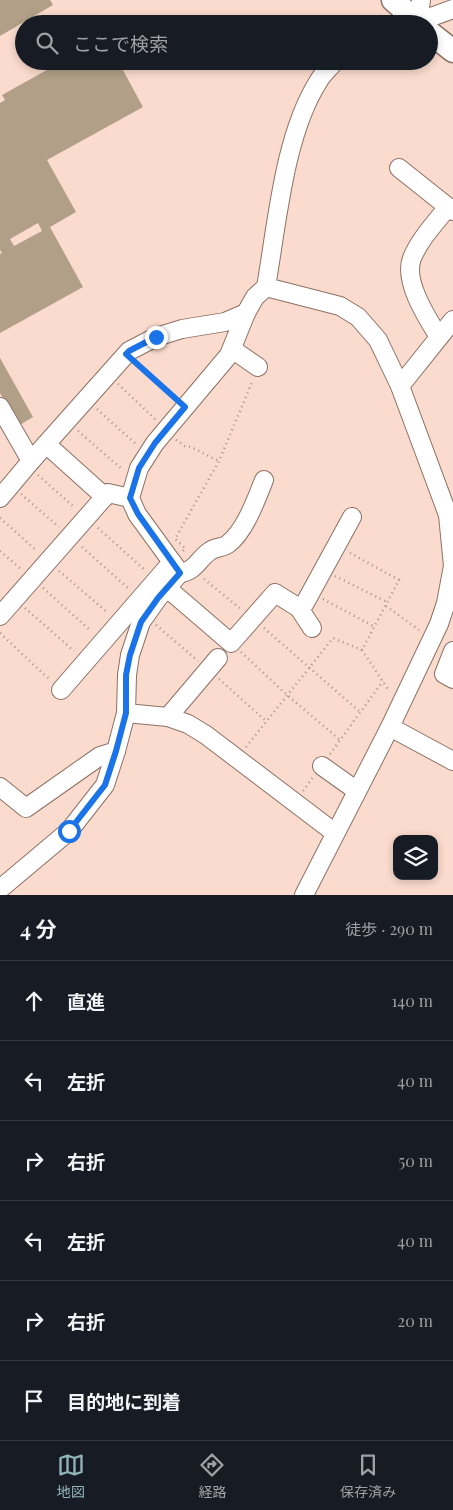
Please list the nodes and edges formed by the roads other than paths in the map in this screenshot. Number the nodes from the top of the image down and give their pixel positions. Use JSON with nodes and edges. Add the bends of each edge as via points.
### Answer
{"nodes":[{"id":1,"x":393,"y":0,"type":"edge"},
{"id":2,"x":422,"y":0,"type":"edge"},
{"id":3,"x":453,"y":9,"type":"edge"},
{"id":4,"x":409,"y":15,"type":"edge"},
{"id":5,"x":421,"y":15,"type":"edge"},
{"id":6,"x":438,"y":16,"type":"edge"},
{"id":7,"x":438,"y":39,"type":"edge"},
{"id":8,"x":453,"y":51,"type":"edge"},
{"id":9,"x":327,"y":70,"type":"edge"},
{"id":10,"x":400,"y":168,"type":"dead end"},
{"id":11,"x":450,"y":209,"type":"edge"},
{"id":12,"x":266,"y":287,"type":"junction"},
{"id":13,"x":246,"y":313,"type":"junction"},
{"id":14,"x":453,"y":320,"type":"edge"},
{"id":15,"x":439,"y":337,"type":"junction"},
{"id":16,"x":232,"y":350,"type":"junction"},
{"id":17,"x":258,"y":367,"type":"road end"},
{"id":18,"x":400,"y":386,"type":"junction"},
{"id":19,"x":0,"y":407,"type":"edge"},
{"id":20,"x":46,"y":444,"type":"junction"},
{"id":21,"x":29,"y":463,"type":"junction"},
{"id":22,"x":264,"y":480,"type":"dead end"},
{"id":23,"x":5,"y":492,"type":"edge"},
{"id":24,"x":105,"y":497,"type":"junction"},
{"id":25,"x":130,"y":498,"type":"junction"},
{"id":26,"x":352,"y":517,"type":"dead end"},
{"id":27,"x":178,"y":568,"type":"junction"},
{"id":28,"x":162,"y":584,"type":"junction"},
{"id":29,"x":143,"y":607,"type":"junction"},
{"id":30,"x":299,"y":608,"type":"junction"},
{"id":31,"x":0,"y":616,"type":"edge"},
{"id":32,"x":312,"y":628,"type":"dead end"},
{"id":33,"x":453,"y":651,"type":"edge"},
{"id":34,"x":213,"y":664,"type":"road end"},
{"id":35,"x":453,"y":679,"type":"edge"},
{"id":36,"x":61,"y":690,"type":"road end"},
{"id":37,"x":126,"y":713,"type":"junction"},
{"id":38,"x":168,"y":717,"type":"junction"},
{"id":39,"x":390,"y":727,"type":"junction"},
{"id":40,"x":116,"y":751,"type":"junction"},
{"id":41,"x":453,"y":761,"type":"edge"},
{"id":42,"x":322,"y":766,"type":"road end"},
{"id":43,"x":0,"y":787,"type":"edge"},
{"id":44,"x":357,"y":791,"type":"junction"},
{"id":45,"x":335,"y":832,"type":"junction"},
{"id":46,"x":0,"y":889,"type":"edge"},
{"id":47,"x":304,"y":895,"type":"edge"}],
"edges":[{"from":1,"to":4,"type":"main road"},
{"from":2,"to":5,"type":"street"},
{"from":3,"to":6,"type":"street"},
{"from":7,"to":8,"type":"main road"},
{"from":9,"to":12,"type":"street","via":[[305,106],[295,133]]},
{"from":10,"to":11,"type":"street"},
{"from":11,"to":15,"type":"street","via":[[420,243],[411,260],[411,278],[417,298]]},
{"from":12,"to":13,"type":"street"},
{"from":12,"to":18,"type":"street","via":[[340,306],[358,317],[378,340]]},
{"from":13,"to":16,"type":"street"},
{"from":13,"to":20,"type":"street","via":[[225,322],[156,337],[129,351]]},
{"from":14,"to":15,"type":"street"},
{"from":15,"to":18,"type":"street"},
{"from":16,"to":17,"type":"street"},
{"from":16,"to":25,"type":"street","via":[[155,443],[139,468]]},
{"from":18,"to":39,"type":"street","via":[[448,515],[453,566],[439,624]]},
{"from":19,"to":21,"type":"street"},
{"from":20,"to":21,"type":"street"},
{"from":20,"to":24,"type":"street"},
{"from":21,"to":23,"type":"street"},
{"from":22,"to":27,"type":"street","via":[[245,524],[229,544]]},
{"from":24,"to":25,"type":"street","via":[[108,493]]},
{"from":24,"to":31,"type":"street"},
{"from":25,"to":27,"type":"street"},
{"from":26,"to":30,"type":"street","via":[[305,603]]},
{"from":27,"to":28,"type":"street"},
{"from":28,"to":29,"type":"street"},
{"from":28,"to":30,"type":"street","via":[[231,643],[275,593]]},
{"from":29,"to":36,"type":"street","via":[[120,623]]},
{"from":29,"to":37,"type":"street","via":[[126,675]]},
{"from":30,"to":32,"type":"street"},
{"from":33,"to":35,"type":"street","via":[[444,674]]},
{"from":34,"to":38,"type":"street"},
{"from":37,"to":38,"type":"street"},
{"from":37,"to":40,"type":"street"},
{"from":38,"to":45,"type":"street","via":[[206,735]]},
{"from":39,"to":41,"type":"street"},
{"from":39,"to":44,"type":"street"},
{"from":40,"to":43,"type":"street","via":[[100,756],[26,808]]},
{"from":40,"to":46,"type":"street","via":[[105,785],[69,831]]},
{"from":42,"to":44,"type":"street"},
{"from":44,"to":45,"type":"street"},
{"from":45,"to":47,"type":"street"}]}
